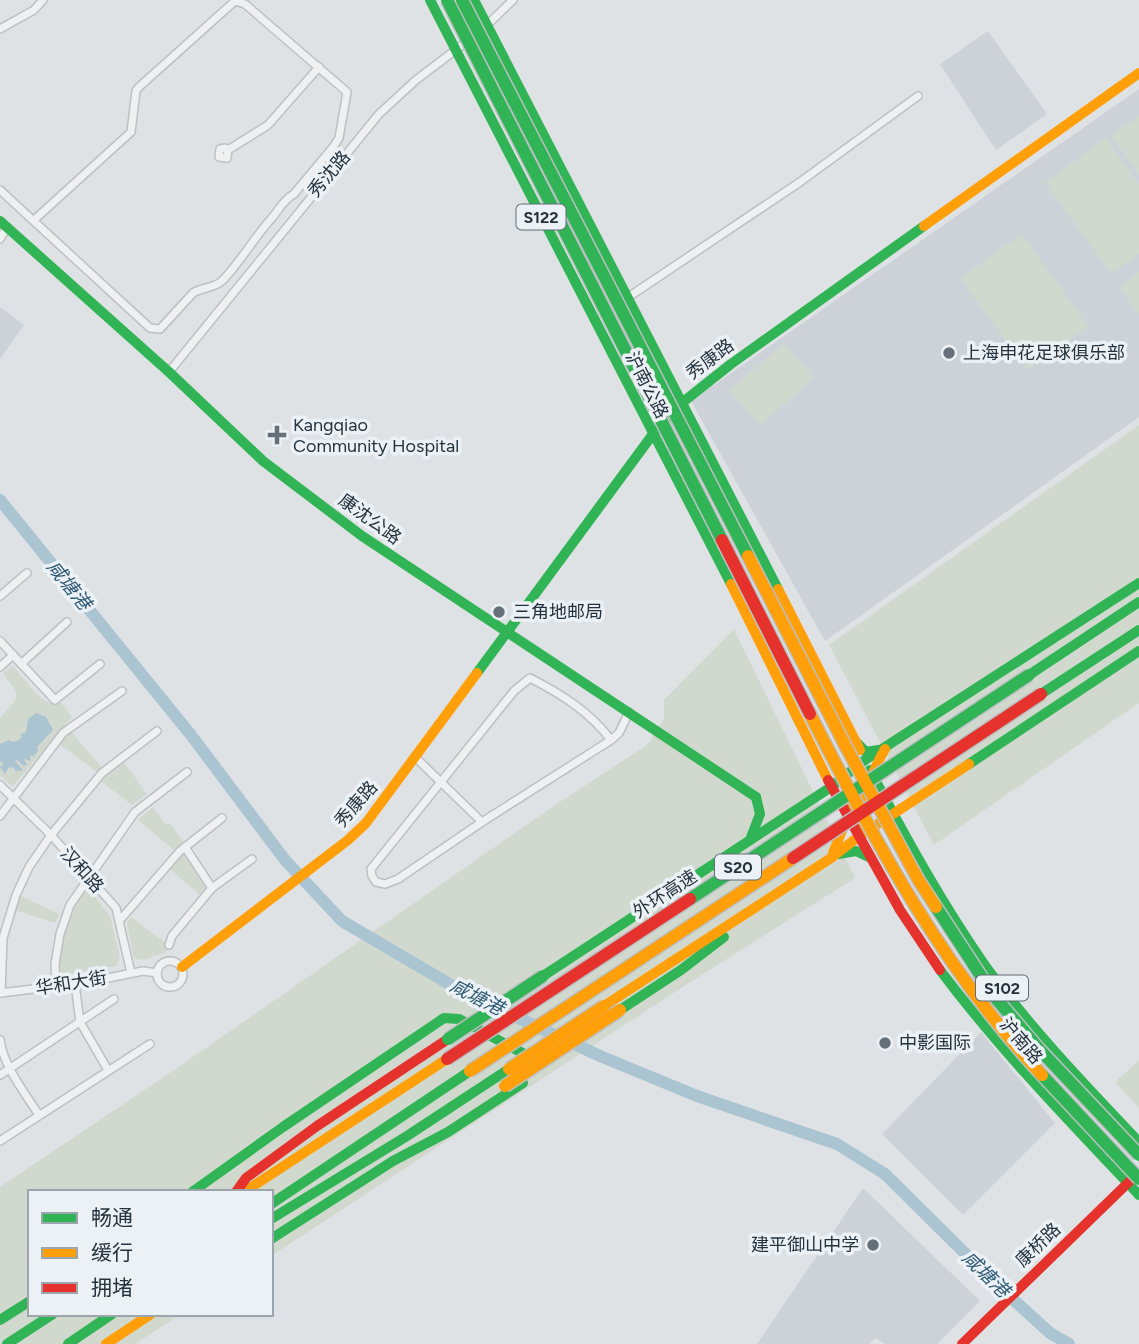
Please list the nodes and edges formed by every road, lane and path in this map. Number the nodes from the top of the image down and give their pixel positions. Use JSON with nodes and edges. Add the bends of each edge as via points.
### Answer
{"nodes":[{"id":1,"x":43,"y":0,"type":"edge"},
{"id":2,"x":430,"y":0,"type":"edge"},
{"id":3,"x":447,"y":0,"type":"edge"},
{"id":4,"x":462,"y":0,"type":"edge"},
{"id":5,"x":474,"y":0,"type":"edge"},
{"id":6,"x":513,"y":0,"type":"edge"},
{"id":7,"x":238,"y":1,"type":"edge"},
{"id":8,"x":486,"y":26,"type":"junction"},
{"id":9,"x":0,"y":29,"type":"edge"},
{"id":10,"x":455,"y":51,"type":"junction"},
{"id":11,"x":319,"y":67,"type":"junction"},
{"id":12,"x":1139,"y":73,"type":"edge"},
{"id":13,"x":918,"y":96,"type":"dead end"},
{"id":14,"x":228,"y":150,"type":"dead end"},
{"id":15,"x":0,"y":190,"type":"edge"},
{"id":16,"x":278,"y":209,"type":"junction"},
{"id":17,"x":271,"y":219,"type":"junction"},
{"id":18,"x":291,"y":219,"type":"junction"},
{"id":19,"x":34,"y":220,"type":"junction"},
{"id":20,"x":2,"y":229,"type":"edge"},
{"id":21,"x":284,"y":229,"type":"junction"},
{"id":22,"x":627,"y":298,"type":"junction"},
{"id":23,"x":169,"y":372,"type":"junction"},
{"id":24,"x":683,"y":402,"type":"junction"},
{"id":25,"x":653,"y":434,"type":"junction"},
{"id":26,"x":27,"y":573,"type":"dead end"},
{"id":27,"x":1139,"y":583,"type":"edge"},
{"id":28,"x":0,"y":596,"type":"edge"},
{"id":29,"x":1139,"y":602,"type":"edge"},
{"id":30,"x":66,"y":622,"type":"dead end"},
{"id":31,"x":1139,"y":630,"type":"edge"},
{"id":32,"x":507,"y":634,"type":"junction"},
{"id":33,"x":0,"y":640,"type":"edge"},
{"id":34,"x":1139,"y":650,"type":"edge"},
{"id":35,"x":13,"y":655,"type":"junction"},
{"id":36,"x":21,"y":664,"type":"junction"},
{"id":37,"x":100,"y":664,"type":"dead end"},
{"id":38,"x":0,"y":667,"type":"edge"},
{"id":39,"x":122,"y":691,"type":"dead end"},
{"id":40,"x":629,"y":712,"type":"junction"},
{"id":41,"x":157,"y":731,"type":"dead end"},
{"id":42,"x":611,"y":740,"type":"junction"},
{"id":43,"x":857,"y":744,"type":"junction"},
{"id":44,"x":886,"y":747,"type":"junction"},
{"id":45,"x":415,"y":757,"type":"junction"},
{"id":46,"x":865,"y":760,"type":"junction"},
{"id":47,"x":187,"y":772,"type":"dead end"},
{"id":48,"x":873,"y":776,"type":"junction"},
{"id":49,"x":440,"y":781,"type":"junction"},
{"id":50,"x":0,"y":785,"type":"edge"},
{"id":51,"x":831,"y":787,"type":"junction"},
{"id":52,"x":13,"y":798,"type":"junction"},
{"id":53,"x":894,"y":813,"type":"junction"},
{"id":54,"x":0,"y":816,"type":"edge"},
{"id":55,"x":222,"y":818,"type":"dead end"},
{"id":56,"x":847,"y":818,"type":"junction"},
{"id":57,"x":482,"y":822,"type":"junction"},
{"id":58,"x":51,"y":835,"type":"junction"},
{"id":59,"x":858,"y":837,"type":"junction"},
{"id":60,"x":749,"y":841,"type":"junction"},
{"id":61,"x":185,"y":847,"type":"junction"},
{"id":62,"x":831,"y":858,"type":"junction"},
{"id":63,"x":871,"y":858,"type":"junction"},
{"id":64,"x":252,"y":859,"type":"dead end"},
{"id":65,"x":88,"y":876,"type":"junction"},
{"id":66,"x":212,"y":888,"type":"junction"},
{"id":67,"x":740,"y":917,"type":"junction"},
{"id":68,"x":120,"y":920,"type":"junction"},
{"id":69,"x":169,"y":945,"type":"dead end"},
{"id":70,"x":182,"y":967,"type":"junction"},
{"id":71,"x":131,"y":973,"type":"junction"},
{"id":72,"x":157,"y":973,"type":"junction"},
{"id":73,"x":75,"y":984,"type":"junction"},
{"id":74,"x":55,"y":986,"type":"junction"},
{"id":75,"x":0,"y":993,"type":"edge"},
{"id":76,"x":114,"y":999,"type":"dead end"},
{"id":77,"x":80,"y":1021,"type":"junction"},
{"id":78,"x":0,"y":1040,"type":"edge"},
{"id":79,"x":150,"y":1044,"type":"dead end"},
{"id":80,"x":415,"y":1061,"type":"junction"},
{"id":81,"x":10,"y":1069,"type":"junction"},
{"id":82,"x":108,"y":1070,"type":"junction"},
{"id":83,"x":0,"y":1075,"type":"edge"},
{"id":84,"x":39,"y":1115,"type":"junction"},
{"id":85,"x":440,"y":1129,"type":"junction"},
{"id":86,"x":276,"y":1133,"type":"junction"},
{"id":87,"x":0,"y":1141,"type":"edge"},
{"id":88,"x":1139,"y":1142,"type":"edge"},
{"id":89,"x":423,"y":1143,"type":"junction"},
{"id":90,"x":387,"y":1148,"type":"junction"},
{"id":91,"x":1139,"y":1155,"type":"edge"},
{"id":92,"x":1139,"y":1171,"type":"edge"},
{"id":93,"x":1134,"y":1181,"type":"edge"},
{"id":94,"x":195,"y":1190,"type":"edge"},
{"id":95,"x":237,"y":1190,"type":"edge"},
{"id":96,"x":247,"y":1190,"type":"edge"},
{"id":97,"x":1139,"y":1195,"type":"edge"},
{"id":98,"x":273,"y":1203,"type":"edge"},
{"id":99,"x":273,"y":1218,"type":"edge"},
{"id":100,"x":273,"y":1238,"type":"edge"},
{"id":101,"x":28,"y":1302,"type":"edge"},
{"id":102,"x":50,"y":1316,"type":"edge"},
{"id":103,"x":109,"y":1316,"type":"edge"},
{"id":104,"x":148,"y":1316,"type":"edge"},
{"id":105,"x":0,"y":1321,"type":"edge"},
{"id":106,"x":7,"y":1344,"type":"edge"},
{"id":107,"x":68,"y":1344,"type":"edge"},
{"id":108,"x":106,"y":1344,"type":"edge"},
{"id":109,"x":962,"y":1344,"type":"edge"}],
"edges":[{"from":1,"to":9,"type":"street"},
{"from":2,"to":10,"type":"main road","name":"沪南公路","number":"S122"},
{"from":3,"to":93,"type":"main road","bridge":true,"via":[[831,755],[907,892],[981,1004]]},
{"from":4,"to":91,"type":"main road","bridge":true,"via":[[919,881],[994,996]]},
{"from":5,"to":8,"type":"main road","name":"沪南公路","number":"S122"},
{"from":6,"to":8,"type":"street","name":"秀沈路"},
{"from":7,"to":11,"type":"street"},
{"from":7,"to":19,"type":"street","via":[[139,87],[131,132]]},
{"from":8,"to":10,"type":"street","name":"秀沈路"},
{"from":8,"to":22,"type":"main road","name":"沪南公路","number":"S122"},
{"from":10,"to":18,"type":"street","name":"秀沈路","via":[[379,114]]},
{"from":10,"to":25,"type":"main road","name":"沪南公路","number":"S122"},
{"from":11,"to":14,"type":"street","via":[[268,125]]},
{"from":11,"to":16,"type":"street","via":[[347,92],[339,138]]},
{"from":12,"to":24,"type":"main road","name":"秀康路"},
{"from":13,"to":22,"type":"street"},
{"from":15,"to":19,"type":"street"},
{"from":16,"to":17,"type":"street"},
{"from":16,"to":18,"type":"street"},
{"from":17,"to":19,"type":"street","via":[[219,284],[192,293],[155,330]]},
{"from":17,"to":21,"type":"street"},
{"from":18,"to":21,"type":"street","name":"秀沈路"},
{"from":20,"to":23,"type":"main road","name":"康沈公路"},
{"from":21,"to":23,"type":"street","name":"秀沈路"},
{"from":22,"to":24,"type":"main road","name":"沪南公路","number":"S122"},
{"from":23,"to":32,"type":"main road","name":"康沈公路","via":[[263,461],[362,536]]},
{"from":24,"to":25,"type":"main road","name":"秀康路"},
{"from":24,"to":43,"type":"main road","name":"沪南公路","number":"S122"},
{"from":25,"to":32,"type":"main road","name":"秀康路"},
{"from":25,"to":51,"type":"main road","name":"沪南公路","number":"S122"},
{"from":26,"to":28,"type":"street"},
{"from":27,"to":44,"type":"main road"},
{"from":29,"to":96,"type":"main road","name":"外环高速","number":"S20","bridge":true},
{"from":30,"to":36,"type":"street"},
{"from":31,"to":98,"type":"main road","number":"S20","bridge":true},
{"from":32,"to":40,"type":"main road","name":"康沈公路"},
{"from":32,"to":45,"type":"main road","name":"秀康路"},
{"from":33,"to":35,"type":"street"},
{"from":34,"to":53,"type":"main road"},
{"from":35,"to":36,"type":"street"},
{"from":35,"to":38,"type":"street"},
{"from":36,"to":37,"type":"street","via":[[55,700]]},
{"from":39,"to":52,"type":"street","via":[[63,733]]},
{"from":40,"to":42,"type":"street"},
{"from":40,"to":60,"type":"main road","name":"康沈公路","via":[[756,797],[760,816]]},
{"from":41,"to":58,"type":"street","via":[[102,773]]},
{"from":42,"to":49,"type":"street","via":[[599,723],[565,696],[530,678]]},
{"from":42,"to":57,"type":"street"},
{"from":43,"to":44,"type":"main road","via":[[866,752]]},
{"from":43,"to":46,"type":"main road","name":"沪南公路","number":"S122"},
{"from":44,"to":46,"type":"main road"},
{"from":44,"to":48,"type":"main road"},
{"from":45,"to":49,"type":"street"},
{"from":45,"to":70,"type":"main road","name":"秀康路","via":[[348,840]]},
{"from":46,"to":48,"type":"main road","name":"沪南路","number":"S102"},
{"from":46,"to":51,"type":"main road"},
{"from":46,"to":56,"type":"main road"},
{"from":47,"to":65,"type":"street","via":[[135,812]]},
{"from":48,"to":53,"type":"main road","name":"沪南路","number":"S102"},
{"from":48,"to":59,"type":"main road"},
{"from":49,"to":57,"type":"street"},
{"from":49,"to":57,"type":"street","via":[[371,869],[376,882],[385,884],[398,878]]},
{"from":50,"to":52,"type":"street","name":"汉和路"},
{"from":51,"to":56,"type":"main road","name":"沪南路","number":"S102"},
{"from":51,"to":60,"type":"main road"},
{"from":52,"to":54,"type":"street"},
{"from":52,"to":58,"type":"street","name":"汉和路"},
{"from":53,"to":59,"type":"main road"},
{"from":53,"to":88,"type":"main road","name":"沪南路","number":"S102","via":[[947,908],[1004,990]]},
{"from":55,"to":61,"type":"street"},
{"from":56,"to":59,"type":"main road","name":"沪南路","number":"S102"},
{"from":56,"to":62,"type":"main road"},
{"from":58,"to":65,"type":"street","name":"汉和路"},
{"from":58,"to":75,"type":"street","via":[[29,867],[7,921]]},
{"from":59,"to":62,"type":"main road"},
{"from":59,"to":63,"type":"main road","name":"沪南路","number":"S102"},
{"from":60,"to":80,"type":"main road","bridge":true},
{"from":61,"to":66,"type":"street"},
{"from":61,"to":68,"type":"street"},
{"from":62,"to":63,"type":"main road","via":[[856,851]]},
{"from":62,"to":67,"type":"main road"},
{"from":63,"to":93,"type":"main road","name":"沪南路","number":"S102","via":[[919,940],[974,1015],[1016,1064]]},
{"from":64,"to":66,"type":"street"},
{"from":65,"to":68,"type":"street","name":"汉和路","via":[[116,908]]},
{"from":65,"to":74,"type":"street","via":[[70,905],[60,934]]},
{"from":66,"to":69,"type":"street"},
{"from":67,"to":85,"type":"main road","bridge":true,"via":[[708,950]]},
{"from":67,"to":90,"type":"main road","bridge":true},
{"from":68,"to":71,"type":"street","name":"汉和路"},
{"from":70,"to":72,"type":"street","via":[[168,960],[159,965]]},
{"from":70,"to":72,"type":"street","via":[[181,981],[172,987],[161,984]]},
{"from":71,"to":72,"type":"street","name":"华和大街"},
{"from":71,"to":73,"type":"street","name":"华和大街"},
{"from":73,"to":74,"type":"street","name":"华和大街"},
{"from":73,"to":77,"type":"street"},
{"from":74,"to":75,"type":"street","name":"华和大街"},
{"from":76,"to":77,"type":"street"},
{"from":77,"to":81,"type":"street"},
{"from":77,"to":82,"type":"street"},
{"from":78,"to":81,"type":"street"},
{"from":79,"to":82,"type":"street"},
{"from":80,"to":86,"type":"main road","via":[[393,1068]]},
{"from":80,"to":95,"type":"main road","via":[[256,1170]]},
{"from":81,"to":83,"type":"street"},
{"from":81,"to":84,"type":"street"},
{"from":82,"to":84,"type":"street"},
{"from":84,"to":87,"type":"street"},
{"from":85,"to":89,"type":"main road"},
{"from":85,"to":90,"type":"main road"},
{"from":86,"to":89,"type":"main road","via":[[444,1018],[459,1019],[533,1062],[527,1080],[448,1132]]},
{"from":86,"to":94,"type":"main road"},
{"from":89,"to":100,"type":"main road"},
{"from":90,"to":99,"type":"main road"},
{"from":92,"to":93,"type":"main road","name":"康桥路"},
{"from":93,"to":97,"type":"main road","name":"沪南路","number":"S102"},
{"from":93,"to":109,"type":"main road","name":"康桥路"},
{"from":101,"to":105,"type":"main road"},
{"from":102,"to":106,"type":"main road"},
{"from":103,"to":107,"type":"main road"},
{"from":104,"to":108,"type":"main road"}]}
